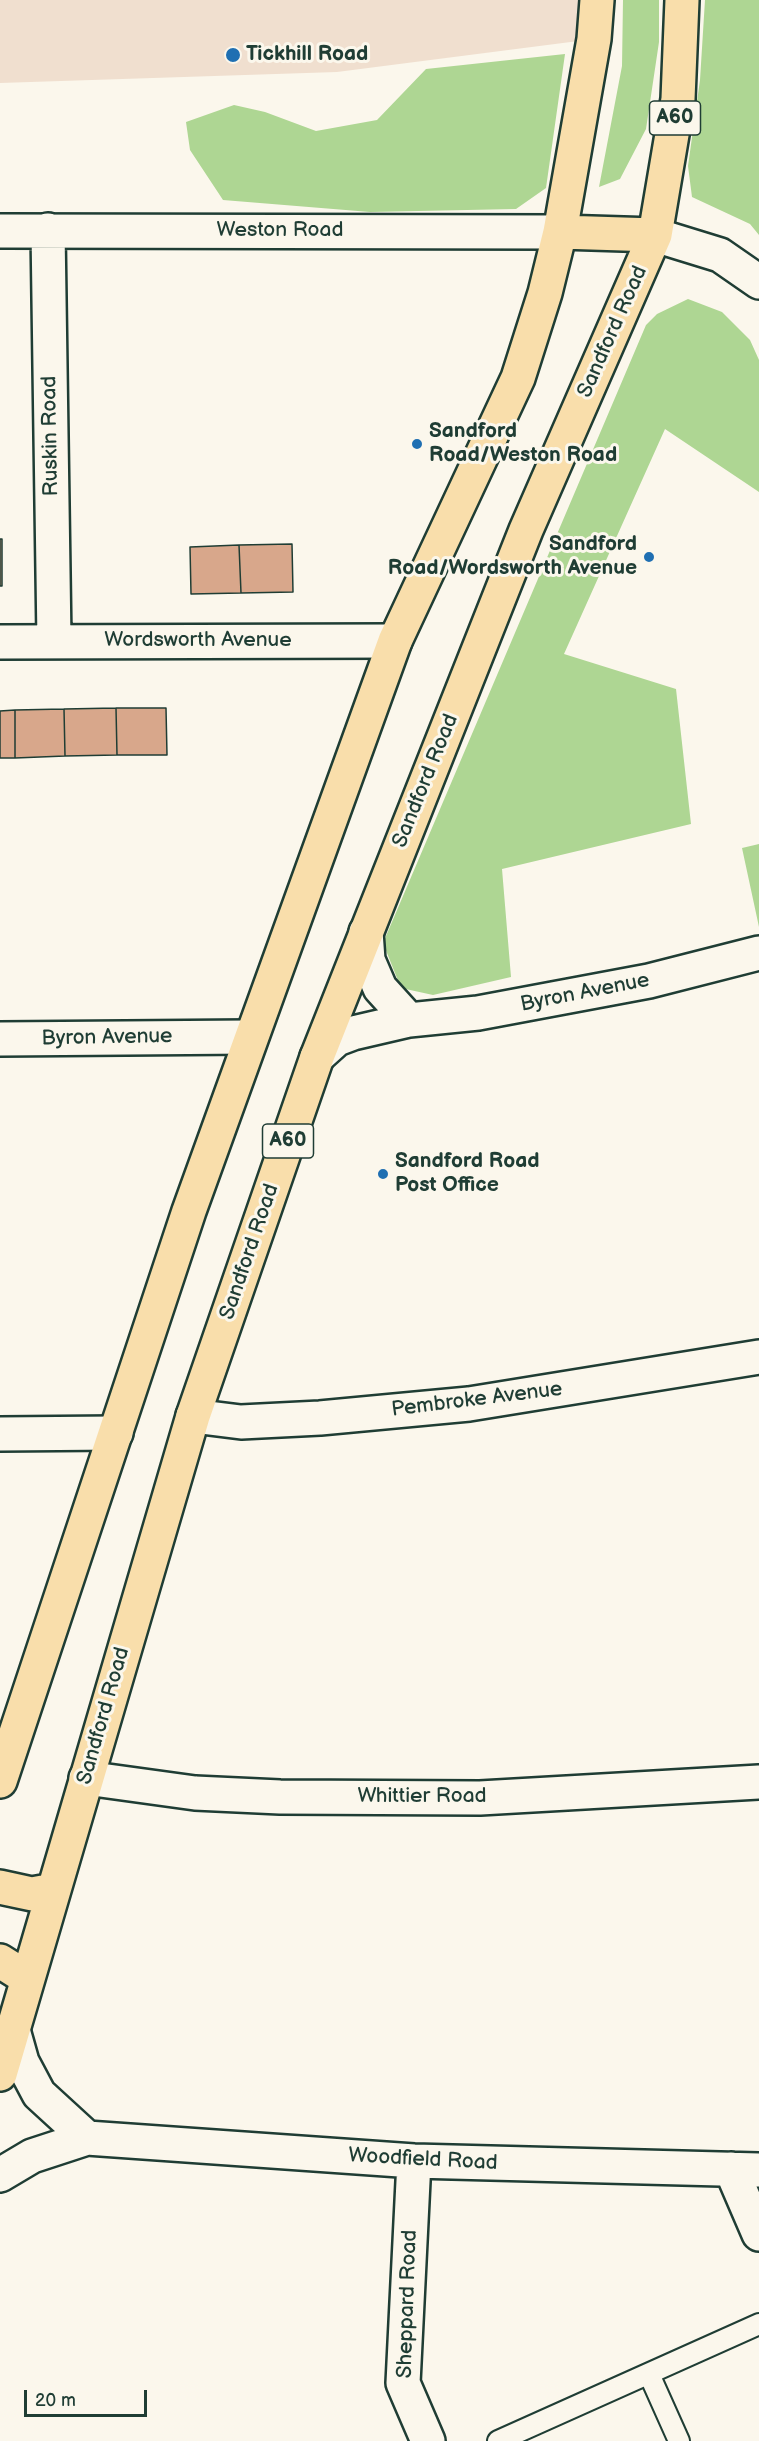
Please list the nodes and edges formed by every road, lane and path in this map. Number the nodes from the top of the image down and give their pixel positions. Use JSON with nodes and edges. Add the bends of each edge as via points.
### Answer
{"nodes":[{"id":1,"x":597,"y":0,"type":"edge"},
{"id":2,"x":682,"y":0,"type":"edge"},
{"id":3,"x":48,"y":230,"type":"junction"},
{"id":4,"x":0,"y":231,"type":"edge"},
{"id":5,"x":560,"y":232,"type":"junction"},
{"id":6,"x":655,"y":235,"type":"junction"},
{"id":7,"x":759,"y":282,"type":"edge"},
{"id":8,"x":54,"y":641,"type":"junction"},
{"id":9,"x":395,"y":641,"type":"junction"},
{"id":10,"x":0,"y":642,"type":"edge"},
{"id":11,"x":366,"y":932,"type":"junction"},
{"id":12,"x":759,"y":953,"type":"edge"},
{"id":13,"x":409,"y":1020,"type":"junction"},
{"id":14,"x":250,"y":1037,"type":"junction"},
{"id":15,"x":0,"y":1039,"type":"edge"},
{"id":16,"x":317,"y":1057,"type":"junction"},
{"id":17,"x":759,"y":1358,"type":"edge"},
{"id":18,"x":193,"y":1416,"type":"junction"},
{"id":19,"x":116,"y":1433,"type":"junction"},
{"id":20,"x":0,"y":1434,"type":"edge"},
{"id":21,"x":86,"y":1778,"type":"junction"},
{"id":22,"x":0,"y":1781,"type":"edge"},
{"id":23,"x":759,"y":1782,"type":"edge"},
{"id":24,"x":0,"y":1887,"type":"edge"},
{"id":25,"x":54,"y":1890,"type":"junction"},
{"id":26,"x":13,"y":1969,"type":"edge"},
{"id":27,"x":13,"y":2030,"type":"junction"},
{"id":28,"x":0,"y":2074,"type":"edge"},
{"id":29,"x":87,"y":2138,"type":"junction"},
{"id":30,"x":414,"y":2161,"type":"junction"},
{"id":31,"x":745,"y":2169,"type":"edge"},
{"id":32,"x":0,"y":2175,"type":"edge"},
{"id":33,"x":759,"y":2234,"type":"edge"},
{"id":34,"x":759,"y":2324,"type":"edge"},
{"id":35,"x":649,"y":2374,"type":"junction"},
{"id":36,"x":428,"y":2441,"type":"edge"},
{"id":37,"x":498,"y":2441,"type":"edge"},
{"id":38,"x":680,"y":2441,"type":"edge"}],
"edges":[{"from":1,"to":5,"type":"main road","via":[[594,39]]},
{"from":2,"to":6,"type":"main road","number":"A60","via":[[678,99]]},
{"from":3,"to":4,"type":"street","name":"Weston Road"},
{"from":3,"to":5,"type":"street","name":"Weston Road"},
{"from":3,"to":8,"type":"street","name":"Ruskin Road"},
{"from":5,"to":6,"type":"main road","name":"Sandford Road"},
{"from":5,"to":9,"type":"main road","via":[[518,378]]},
{"from":6,"to":7,"type":"street","via":[[720,255]]},
{"from":6,"to":11,"type":"main road","name":"Sandford Road","number":"A60","via":[[526,530]]},
{"from":8,"to":9,"type":"street","name":"Wordsworth Avenue"},
{"from":8,"to":10,"type":"street","name":"Wordsworth Avenue"},
{"from":9,"to":14,"type":"main road"},
{"from":11,"to":13,"type":"street","via":[[368,960],[380,988]]},
{"from":11,"to":16,"type":"main road","name":"Sandford Road","number":"A60"},
{"from":12,"to":13,"type":"street","name":"Byron Avenue","via":[[649,981],[478,1013]]},
{"from":13,"to":16,"type":"street","name":"Byron Avenue","via":[[353,1033],[337,1040]]},
{"from":14,"to":15,"type":"street","name":"Byron Avenue"},
{"from":14,"to":19,"type":"main road"},
{"from":16,"to":18,"type":"main road","name":"Sandford Road","number":"A60"},
{"from":17,"to":18,"type":"street","name":"Pembroke Avenue","via":[[458,1405],[241,1422]]},
{"from":18,"to":21,"type":"main road","name":"Sandford Road","number":"A60"},
{"from":19,"to":20,"type":"street"},
{"from":19,"to":22,"type":"main road"},
{"from":21,"to":23,"type":"street","name":"Whittier Road","via":[[195,1792],[303,1797],[480,1798]]},
{"from":21,"to":25,"type":"main road","name":"Sandford Road","number":"A60"},
{"from":24,"to":25,"type":"main road","via":[[32,1894]]},
{"from":25,"to":26,"type":"main road","name":"Sandford Road","number":"A60"},
{"from":26,"to":27,"type":"main road","name":"Sandford Road","number":"A60"},
{"from":27,"to":28,"type":"main road","name":"Sandford Road","number":"A60"},
{"from":27,"to":29,"type":"street","via":[[22,2062],[39,2094]]},
{"from":29,"to":30,"type":"street","name":"Woodfield Road"},
{"from":29,"to":32,"type":"street","name":"Woodfield Road","via":[[32,2156]]},
{"from":30,"to":31,"type":"street","name":"Woodfield Road"},
{"from":30,"to":36,"type":"street","name":"Sheppard Road","via":[[403,2383]]},
{"from":31,"to":33,"type":"street"},
{"from":34,"to":35,"type":"lane"},
{"from":35,"to":37,"type":"lane"},
{"from":35,"to":38,"type":"lane"}]}
